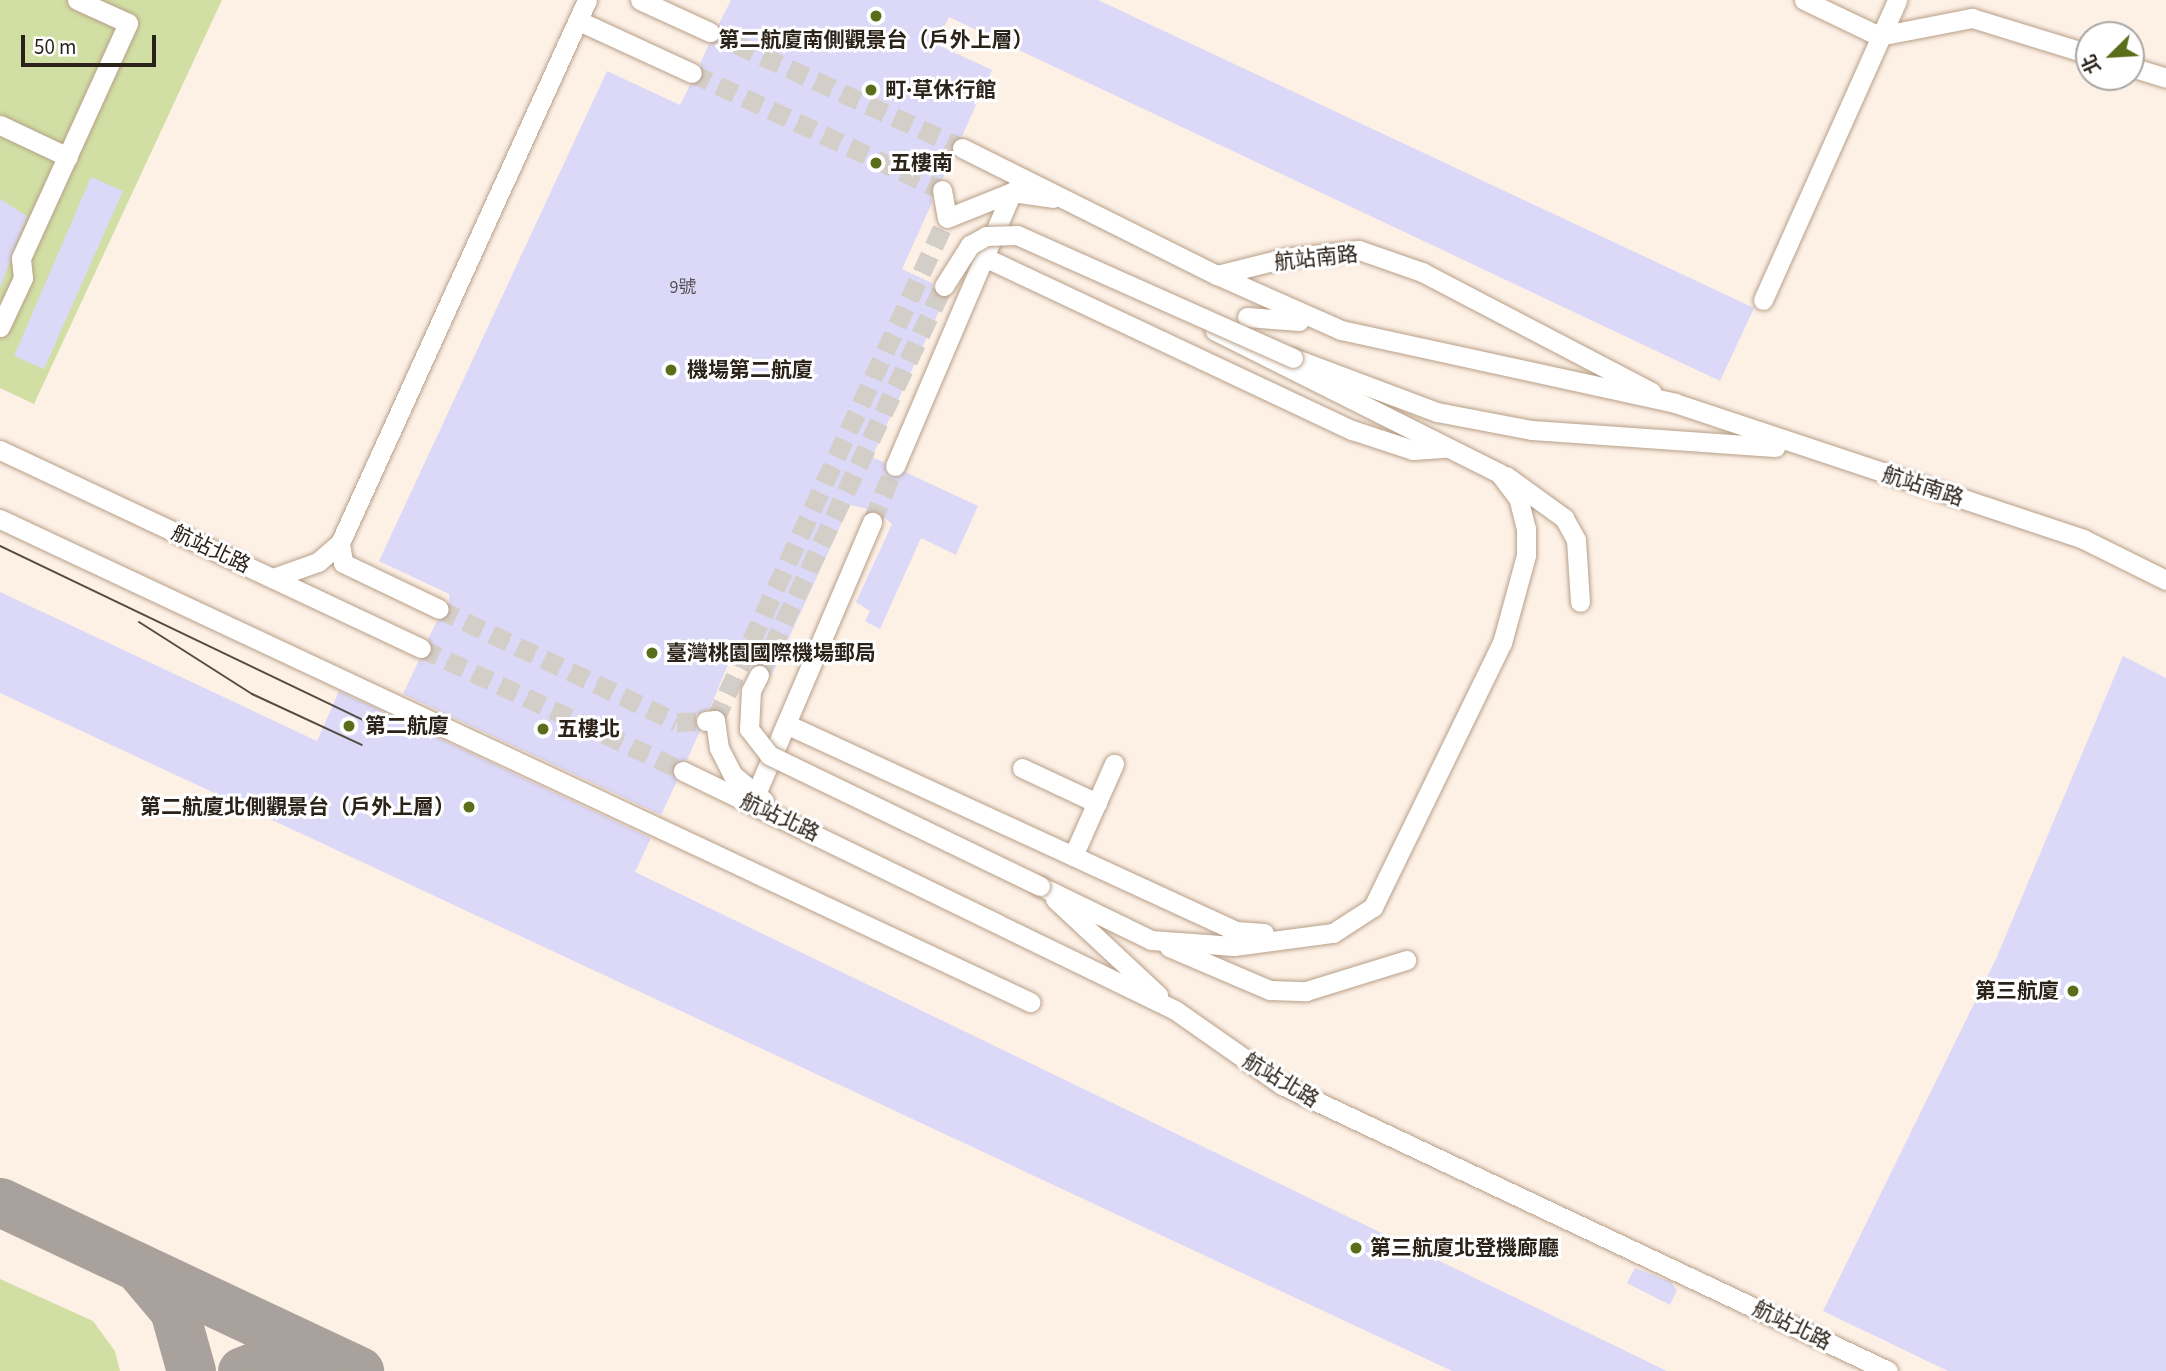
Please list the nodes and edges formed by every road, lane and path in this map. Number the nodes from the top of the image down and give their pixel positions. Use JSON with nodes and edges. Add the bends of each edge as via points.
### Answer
{"nodes":[{"id":1,"x":77,"y":0,"type":"edge"},
{"id":2,"x":587,"y":0,"type":"edge"},
{"id":3,"x":640,"y":0,"type":"edge"},
{"id":4,"x":1804,"y":0,"type":"edge"},
{"id":5,"x":1897,"y":0,"type":"edge"},
{"id":6,"x":579,"y":21,"type":"junction"},
{"id":7,"x":710,"y":32,"type":"tunnel mouth"},
{"id":8,"x":1879,"y":36,"type":"junction"},
{"id":9,"x":2075,"y":50,"type":"edge"},
{"id":10,"x":2145,"y":71,"type":"edge"},
{"id":11,"x":692,"y":73,"type":"tunnel mouth"},
{"id":12,"x":2166,"y":78,"type":"edge"},
{"id":13,"x":0,"y":125,"type":"edge"},
{"id":14,"x":962,"y":148,"type":"tunnel mouth"},
{"id":15,"x":68,"y":157,"type":"junction"},
{"id":16,"x":942,"y":190,"type":"tunnel mouth"},
{"id":17,"x":1012,"y":192,"type":"junction"},
{"id":18,"x":1071,"y":201,"type":"junction"},
{"id":19,"x":984,"y":257,"type":"junction"},
{"id":20,"x":1217,"y":275,"type":"junction"},
{"id":21,"x":944,"y":286,"type":"tunnel mouth"},
{"id":22,"x":1763,"y":300,"type":"dead end"},
{"id":23,"x":1247,"y":317,"type":"dead end"},
{"id":24,"x":0,"y":327,"type":"edge"},
{"id":25,"x":1341,"y":330,"type":"junction"},
{"id":26,"x":1292,"y":366,"type":"junction"},
{"id":27,"x":1675,"y":403,"type":"junction"},
{"id":28,"x":1450,"y":448,"type":"junction"},
{"id":29,"x":0,"y":450,"type":"edge"},
{"id":30,"x":1831,"y":456,"type":"junction"},
{"id":31,"x":895,"y":466,"type":"tunnel mouth"},
{"id":32,"x":1499,"y":473,"type":"junction"},
{"id":33,"x":0,"y":519,"type":"edge"},
{"id":34,"x":872,"y":522,"type":"tunnel mouth"},
{"id":35,"x":340,"y":543,"type":"junction"},
{"id":36,"x":273,"y":578,"type":"junction"},
{"id":37,"x":2166,"y":580,"type":"edge"},
{"id":38,"x":1580,"y":602,"type":"dead end"},
{"id":39,"x":439,"y":609,"type":"tunnel mouth"},
{"id":40,"x":421,"y":648,"type":"tunnel mouth"},
{"id":41,"x":759,"y":675,"type":"tunnel mouth"},
{"id":42,"x":711,"y":721,"type":"tunnel mouth"},
{"id":43,"x":786,"y":724,"type":"junction"},
{"id":44,"x":1114,"y":764,"type":"dead end"},
{"id":45,"x":1022,"y":768,"type":"dead end"},
{"id":46,"x":683,"y":771,"type":"tunnel mouth"},
{"id":47,"x":756,"y":794,"type":"junction"},
{"id":48,"x":1097,"y":803,"type":"junction"},
{"id":49,"x":787,"y":820,"type":"junction"},
{"id":50,"x":1073,"y":856,"type":"junction"},
{"id":51,"x":1040,"y":886,"type":"junction"},
{"id":52,"x":1296,"y":935,"type":"junction"},
{"id":53,"x":1152,"y":940,"type":"junction"},
{"id":54,"x":1406,"y":960,"type":"dead end"},
{"id":55,"x":1030,"y":1002,"type":"dead end"},
{"id":56,"x":1175,"y":1010,"type":"junction"},
{"id":57,"x":1888,"y":1371,"type":"edge"}],
"edges":[{"from":1,"to":15,"type":"street","via":[[128,23]]},
{"from":2,"to":6,"type":"street"},
{"from":3,"to":7,"type":"street"},
{"from":4,"to":8,"type":"street"},
{"from":5,"to":8,"type":"street"},
{"from":6,"to":11,"type":"street"},
{"from":6,"to":35,"type":"street"},
{"from":8,"to":9,"type":"street","via":[[1972,18]]},
{"from":8,"to":22,"type":"street"},
{"from":10,"to":12,"type":"street"},
{"from":13,"to":15,"type":"street"},
{"from":14,"to":18,"type":"street","name":"航站南路"},
{"from":15,"to":24,"type":"street","via":[[21,258],[23,278]]},
{"from":16,"to":17,"type":"street","via":[[947,218]]},
{"from":17,"to":18,"type":"street"},
{"from":17,"to":19,"type":"street"},
{"from":18,"to":20,"type":"street","name":"航站南路"},
{"from":19,"to":28,"type":"street","via":[[1352,430],[1413,450]]},
{"from":19,"to":31,"type":"street"},
{"from":20,"to":25,"type":"street","name":"航站南路"},
{"from":20,"to":27,"type":"street","name":"航站南路","via":[[1285,258],[1359,250],[1422,272]]},
{"from":21,"to":26,"type":"street","bridge":true,"via":[[971,245],[1004,233]]},
{"from":23,"to":25,"type":"street","via":[[1271,314]]},
{"from":25,"to":27,"type":"street","name":"航站南路"},
{"from":26,"to":28,"type":"street"},
{"from":26,"to":30,"type":"street","via":[[1437,412],[1531,430],[1620,440],[1743,442]]},
{"from":27,"to":30,"type":"street","name":"航站南路"},
{"from":28,"to":32,"type":"street"},
{"from":29,"to":36,"type":"street","name":"航站北路"},
{"from":30,"to":37,"type":"street","name":"航站南路","via":[[2083,539]]},
{"from":32,"to":38,"type":"street","via":[[1536,493],[1564,518],[1576,540]]},
{"from":32,"to":52,"type":"street","via":[[1518,498],[1526,529],[1526,555],[1502,643],[1373,907],[1333,933]]},
{"from":33,"to":55,"type":"street"},
{"from":34,"to":43,"type":"street"},
{"from":35,"to":36,"type":"street","via":[[318,562]]},
{"from":35,"to":39,"type":"street","via":[[343,563]]},
{"from":36,"to":40,"type":"street","name":"航站北路"},
{"from":41,"to":51,"type":"street","bridge":true,"via":[[751,691],[749,729],[769,755]]},
{"from":42,"to":47,"type":"street","via":[[732,774]]},
{"from":43,"to":47,"type":"street"},
{"from":43,"to":50,"type":"street"},
{"from":44,"to":48,"type":"street"},
{"from":45,"to":48,"type":"street"},
{"from":46,"to":49,"type":"street","name":"航站北路"},
{"from":47,"to":49,"type":"street"},
{"from":48,"to":50,"type":"street"},
{"from":49,"to":56,"type":"street","name":"航站北路"},
{"from":50,"to":52,"type":"street","via":[[1236,931]]},
{"from":51,"to":53,"type":"street"},
{"from":51,"to":56,"type":"street"},
{"from":52,"to":53,"type":"street","via":[[1234,946]]},
{"from":53,"to":54,"type":"street","via":[[1270,990],[1306,991]]},
{"from":56,"to":57,"type":"street","name":"航站北路","via":[[1282,1085]]}]}
